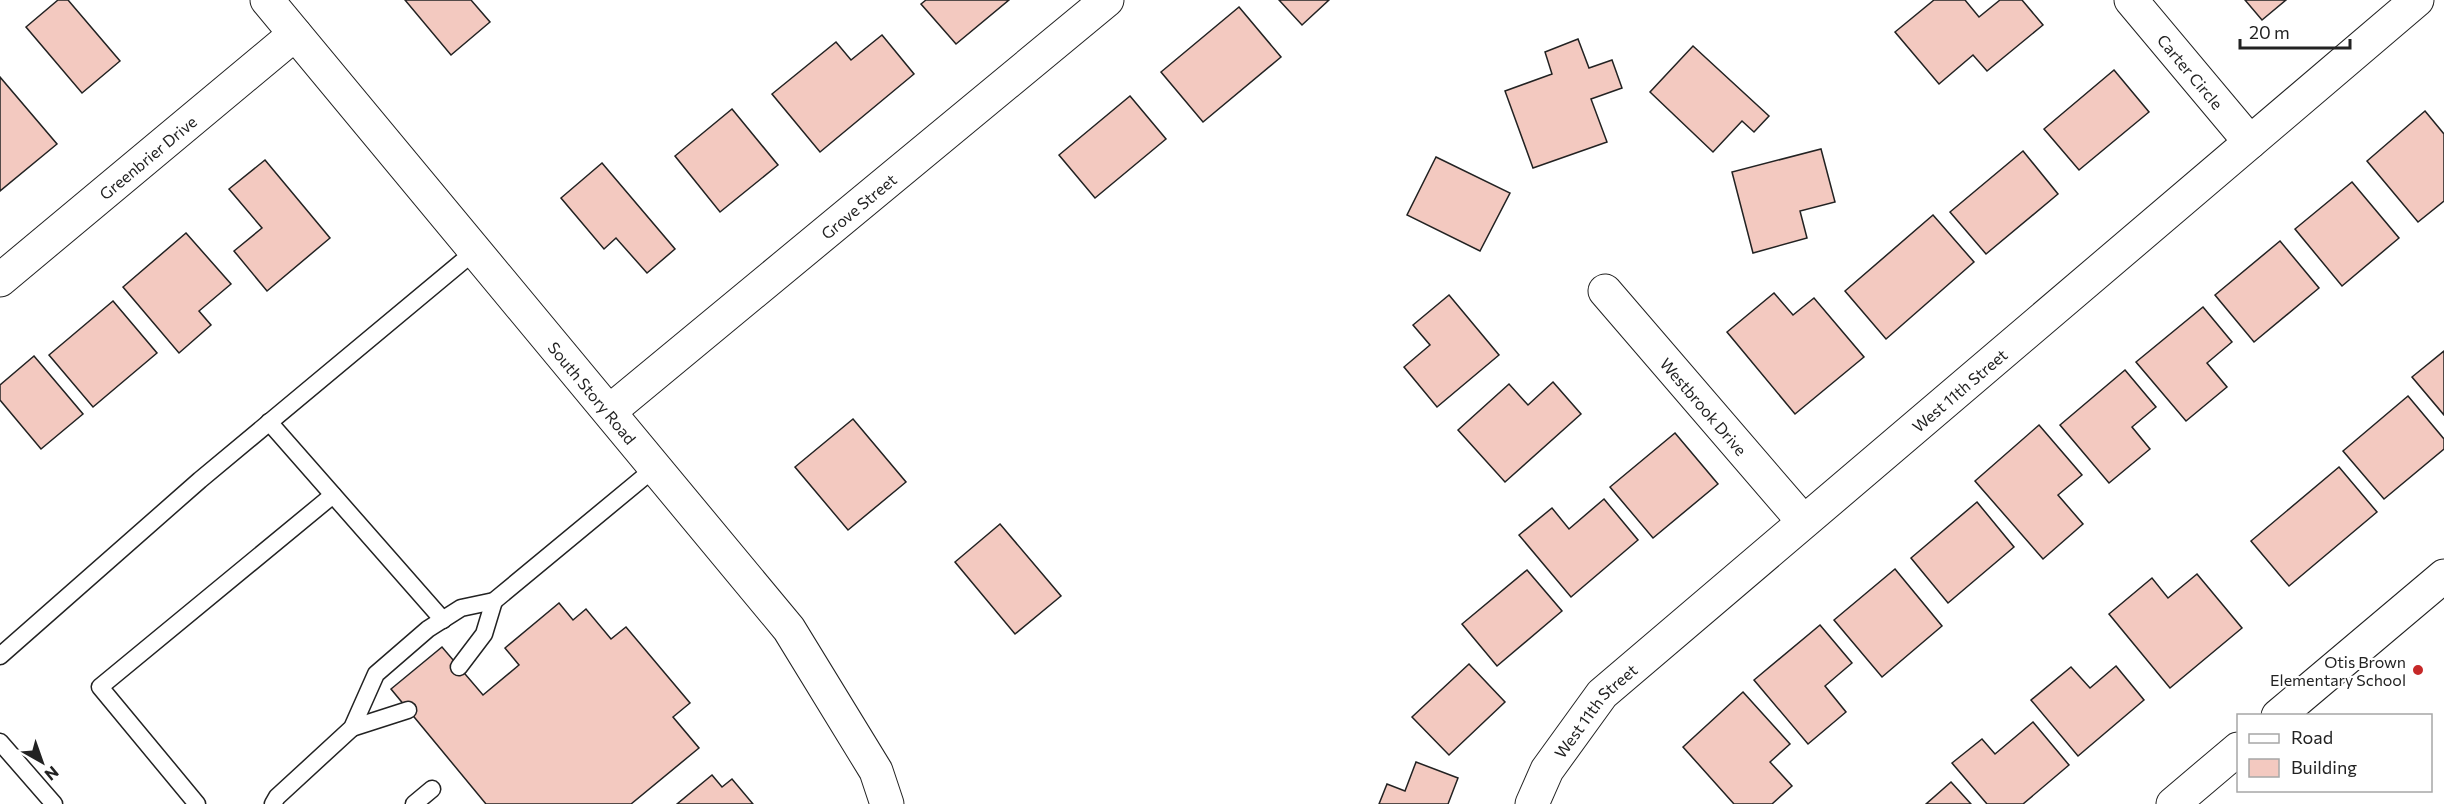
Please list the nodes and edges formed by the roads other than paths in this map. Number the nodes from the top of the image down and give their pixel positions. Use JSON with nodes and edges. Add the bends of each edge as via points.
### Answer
{"nodes":[{"id":1,"x":267,"y":0,"type":"edge"},
{"id":2,"x":1107,"y":0,"type":"edge"},
{"id":3,"x":2131,"y":0,"type":"edge"},
{"id":4,"x":2417,"y":0,"type":"edge"},
{"id":5,"x":295,"y":34,"type":"junction"},
{"id":6,"x":2250,"y":142,"type":"junction"},
{"id":7,"x":476,"y":251,"type":"junction"},
{"id":8,"x":0,"y":280,"type":"edge"},
{"id":9,"x":1605,"y":291,"type":"dead end"},
{"id":10,"x":610,"y":411,"type":"junction"},
{"id":11,"x":269,"y":422,"type":"junction"},
{"id":12,"x":656,"y":467,"type":"junction"},
{"id":13,"x":333,"y":495,"type":"junction"},
{"id":14,"x":1803,"y":521,"type":"junction"},
{"id":15,"x":2444,"y":576,"type":"edge"},
{"id":16,"x":494,"y":601,"type":"junction"},
{"id":17,"x":443,"y":620,"type":"junction"},
{"id":18,"x":0,"y":656,"type":"edge"},
{"id":19,"x":459,"y":667,"type":"dead end"},
{"id":20,"x":408,"y":710,"type":"dead end"},
{"id":21,"x":2280,"y":714,"type":"edge"},
{"id":22,"x":352,"y":729,"type":"junction"},
{"id":23,"x":0,"y":742,"type":"edge"},
{"id":24,"x":2237,"y":750,"type":"edge"},
{"id":25,"x":432,"y":789,"type":"dead end"},
{"id":26,"x":54,"y":804,"type":"edge"},
{"id":27,"x":197,"y":804,"type":"edge"},
{"id":28,"x":273,"y":804,"type":"edge"},
{"id":29,"x":414,"y":804,"type":"edge"},
{"id":30,"x":887,"y":804,"type":"edge"},
{"id":31,"x":1532,"y":804,"type":"edge"},
{"id":32,"x":2173,"y":804,"type":"edge"}],
"edges":[{"from":1,"to":5,"type":"street","name":"South Story Road"},
{"from":2,"to":10,"type":"street","name":"Grove Street"},
{"from":3,"to":6,"type":"street","name":"Carter Circle"},
{"from":4,"to":6,"type":"street","name":"West 11th Street"},
{"from":5,"to":7,"type":"street","name":"South Story Road"},
{"from":5,"to":8,"type":"street","name":"Greenbrier Drive"},
{"from":6,"to":14,"type":"street","name":"West 11th Street"},
{"from":7,"to":10,"type":"street","name":"South Story Road"},
{"from":7,"to":11,"type":"lane"},
{"from":9,"to":14,"type":"street","name":"Westbrook Drive"},
{"from":10,"to":12,"type":"street","name":"South Story Road"},
{"from":11,"to":13,"type":"lane"},
{"from":11,"to":18,"type":"lane"},
{"from":12,"to":16,"type":"lane"},
{"from":12,"to":30,"type":"street","name":"South Story Road","via":[[789,629],[876,771]]},
{"from":13,"to":17,"type":"lane"},
{"from":13,"to":27,"type":"lane","via":[[100,687]]},
{"from":14,"to":31,"type":"street","name":"West 11th Street","via":[[1602,694],[1547,770]]},
{"from":15,"to":21,"type":"street"},
{"from":16,"to":17,"type":"lane","via":[[461,608]]},
{"from":16,"to":19,"type":"lane","via":[[484,634]]},
{"from":17,"to":22,"type":"lane","via":[[376,674]]},
{"from":20,"to":22,"type":"lane"},
{"from":22,"to":28,"type":"lane"},
{"from":23,"to":26,"type":"lane"},
{"from":24,"to":32,"type":"street"},
{"from":25,"to":29,"type":"lane"}]}
